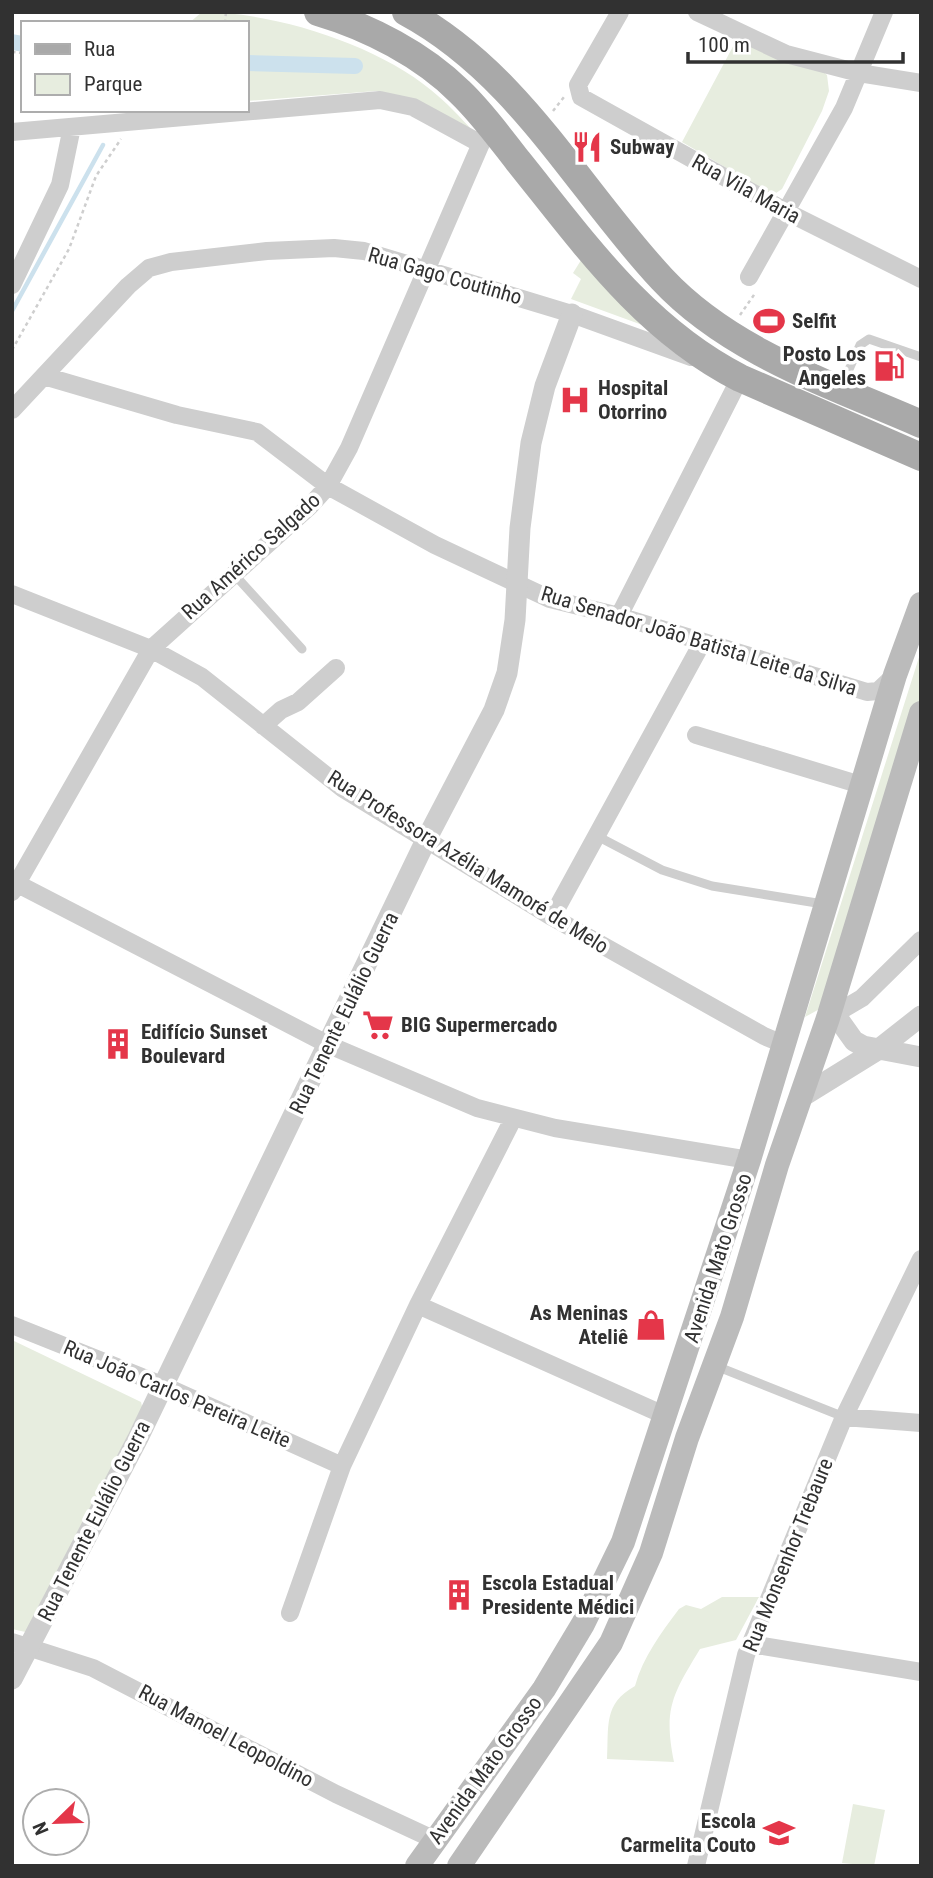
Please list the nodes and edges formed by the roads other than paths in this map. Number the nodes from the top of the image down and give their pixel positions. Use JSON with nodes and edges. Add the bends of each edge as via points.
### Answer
{"nodes":[{"id":1,"x":318,"y":12,"type":"edge"},
{"id":2,"x":406,"y":12,"type":"edge"},
{"id":3,"x":620,"y":12,"type":"edge"},
{"id":4,"x":697,"y":12,"type":"edge"},
{"id":5,"x":884,"y":12,"type":"edge"},
{"id":6,"x":859,"y":72,"type":"junction"},
{"id":7,"x":921,"y":83,"type":"edge"},
{"id":8,"x":245,"y":112,"type":"edge"},
{"id":9,"x":248,"y":112,"type":"edge"},
{"id":10,"x":72,"y":127,"type":"junction"},
{"id":11,"x":12,"y":132,"type":"edge"},
{"id":12,"x":485,"y":134,"type":"junction"},
{"id":13,"x":787,"y":212,"type":"junction"},
{"id":14,"x":426,"y":269,"type":"junction"},
{"id":15,"x":921,"y":279,"type":"edge"},
{"id":16,"x":753,"y":284,"type":"road end"},
{"id":17,"x":12,"y":285,"type":"edge"},
{"id":18,"x":572,"y":314,"type":"junction"},
{"id":19,"x":921,"y":357,"type":"edge"},
{"id":20,"x":714,"y":365,"type":"junction"},
{"id":21,"x":44,"y":376,"type":"junction"},
{"id":22,"x":752,"y":384,"type":"junction"},
{"id":23,"x":841,"y":388,"type":"junction"},
{"id":24,"x":19,"y":393,"type":"edge"},
{"id":25,"x":12,"y":410,"type":"edge"},
{"id":26,"x":921,"y":424,"type":"edge"},
{"id":27,"x":921,"y":442,"type":"edge"},
{"id":28,"x":921,"y":457,"type":"edge"},
{"id":29,"x":328,"y":485,"type":"junction"},
{"id":30,"x":233,"y":573,"type":"junction"},
{"id":31,"x":516,"y":583,"type":"junction"},
{"id":32,"x":12,"y":594,"type":"edge"},
{"id":33,"x":921,"y":604,"type":"edge"},
{"id":34,"x":619,"y":616,"type":"junction"},
{"id":35,"x":702,"y":643,"type":"junction"},
{"id":36,"x":150,"y":649,"type":"junction"},
{"id":37,"x":302,"y":649,"type":"dead end"},
{"id":38,"x":336,"y":668,"type":"dead end"},
{"id":39,"x":895,"y":675,"type":"junction"},
{"id":40,"x":921,"y":713,"type":"edge"},
{"id":41,"x":263,"y":726,"type":"junction"},
{"id":42,"x":696,"y":735,"type":"dead end"},
{"id":43,"x":861,"y":785,"type":"junction"},
{"id":44,"x":597,"y":836,"type":"junction"},
{"id":45,"x":426,"y":840,"type":"junction"},
{"id":46,"x":14,"y":885,"type":"edge"},
{"id":47,"x":824,"y":904,"type":"junction"},
{"id":48,"x":552,"y":917,"type":"junction"},
{"id":49,"x":921,"y":940,"type":"edge"},
{"id":50,"x":921,"y":1016,"type":"edge"},
{"id":51,"x":828,"y":1018,"type":"junction"},
{"id":52,"x":786,"y":1034,"type":"junction"},
{"id":53,"x":329,"y":1045,"type":"junction"},
{"id":54,"x":879,"y":1049,"type":"junction"},
{"id":55,"x":921,"y":1057,"type":"edge"},
{"id":56,"x":803,"y":1096,"type":"junction"},
{"id":57,"x":513,"y":1119,"type":"junction"},
{"id":58,"x":749,"y":1160,"type":"junction"},
{"id":59,"x":777,"y":1165,"type":"junction"},
{"id":60,"x":730,"y":1215,"type":"junction"},
{"id":61,"x":921,"y":1259,"type":"edge"},
{"id":62,"x":418,"y":1305,"type":"junction"},
{"id":63,"x":732,"y":1317,"type":"junction"},
{"id":64,"x":12,"y":1325,"type":"edge"},
{"id":65,"x":688,"y":1353,"type":"junction"},
{"id":66,"x":715,"y":1366,"type":"junction"},
{"id":67,"x":162,"y":1385,"type":"junction"},
{"id":68,"x":664,"y":1416,"type":"junction"},
{"id":69,"x":844,"y":1418,"type":"junction"},
{"id":70,"x":921,"y":1423,"type":"edge"},
{"id":71,"x":687,"y":1438,"type":"junction"},
{"id":72,"x":342,"y":1466,"type":"junction"},
{"id":73,"x":290,"y":1613,"type":"dead end"},
{"id":74,"x":21,"y":1644,"type":"edge"},
{"id":75,"x":751,"y":1644,"type":"junction"},
{"id":76,"x":921,"y":1672,"type":"edge"},
{"id":77,"x":12,"y":1679,"type":"edge"},
{"id":78,"x":435,"y":1840,"type":"junction"},
{"id":79,"x":464,"y":1860,"type":"edge"},
{"id":80,"x":417,"y":1866,"type":"edge"},
{"id":81,"x":696,"y":1866,"type":"edge"}],
"edges":[{"from":1,"to":12,"type":"main road","via":[[382,38],[422,62],[460,91]]},
{"from":2,"to":23,"type":"main road","via":[[473,56],[540,127],[663,281],[714,324],[769,356]]},
{"from":3,"to":13,"type":"street","name":"Rua Vila Maria","via":[[577,92],[580,97]]},
{"from":4,"to":6,"type":"street","via":[[786,54]]},
{"from":5,"to":6,"type":"street"},
{"from":6,"to":7,"type":"street"},
{"from":6,"to":13,"type":"street"},
{"from":8,"to":10,"type":"street"},
{"from":9,"to":12,"type":"street","via":[[380,100],[413,107]]},
{"from":10,"to":11,"type":"street"},
{"from":10,"to":17,"type":"street","via":[[60,185]]},
{"from":12,"to":14,"type":"street","name":"Rua Américo Salgado"},
{"from":12,"to":20,"type":"main road","via":[[614,282],[668,332]]},
{"from":13,"to":15,"type":"street","name":"Rua Vila Maria"},
{"from":13,"to":16,"type":"street"},
{"from":14,"to":18,"type":"street","name":"Rua Gago Coutinho"},
{"from":14,"to":21,"type":"street","name":"Rua Gago Coutinho","via":[[364,251],[334,248],[171,261],[149,268],[128,286]]},
{"from":14,"to":29,"type":"street","name":"Rua Américo Salgado","via":[[349,448]]},
{"from":18,"to":20,"type":"street","name":"Rua Gago Coutinho"},
{"from":18,"to":31,"type":"street","name":"Rua Tenente Eulálio Guerra","via":[[545,386],[531,443]]},
{"from":19,"to":23,"type":"lane","via":[[869,339],[860,345]]},
{"from":20,"to":22,"type":"main road"},
{"from":21,"to":24,"type":"street","name":"Rua Gago Coutinho"},
{"from":21,"to":29,"type":"street","name":"Rua Senador João Batista Leite da Silva","via":[[177,415],[257,432]]},
{"from":22,"to":27,"type":"main road","via":[[800,394],[907,442]]},
{"from":22,"to":28,"type":"main road"},
{"from":22,"to":34,"type":"street"},
{"from":23,"to":26,"type":"main road"},
{"from":24,"to":25,"type":"street","name":"Rua Gago Coutinho"},
{"from":29,"to":30,"type":"street","name":"Rua Américo Salgado"},
{"from":29,"to":31,"type":"street","name":"Rua Senador João Batista Leite da Silva","via":[[435,545]]},
{"from":30,"to":36,"type":"street","name":"Rua Américo Salgado"},
{"from":30,"to":37,"type":"lane"},
{"from":31,"to":34,"type":"street","name":"Rua Senador João Batista Leite da Silva","via":[[550,599]]},
{"from":31,"to":45,"type":"street","name":"Rua Tenente Eulálio Guerra","via":[[507,673],[494,710]]},
{"from":32,"to":36,"type":"street","name":"Rua Professora Azélia Mamoré de Melo"},
{"from":33,"to":39,"type":"main road","name":"Avenida Mato Grosso"},
{"from":34,"to":35,"type":"street","name":"Rua Senador João Batista Leite da Silva"},
{"from":35,"to":39,"type":"street","name":"Rua Senador João Batista Leite da Silva","via":[[867,692],[878,691]]},
{"from":35,"to":44,"type":"street"},
{"from":36,"to":41,"type":"street","name":"Rua Professora Azélia Mamoré de Melo","via":[[202,677]]},
{"from":36,"to":46,"type":"street","name":"Rua Américo Salgado"},
{"from":38,"to":41,"type":"street"},
{"from":39,"to":43,"type":"main road","name":"Avenida Mato Grosso"},
{"from":40,"to":51,"type":"main road","name":"Avenida Mato Grosso"},
{"from":41,"to":45,"type":"street","name":"Rua Professora Azélia Mamoré de Melo","via":[[342,788]]},
{"from":42,"to":43,"type":"street"},
{"from":43,"to":47,"type":"main road","name":"Avenida Mato Grosso"},
{"from":44,"to":47,"type":"lane","via":[[662,870],[712,886]]},
{"from":44,"to":48,"type":"street"},
{"from":45,"to":48,"type":"street","name":"Rua Professora Azélia Mamoré de Melo"},
{"from":45,"to":53,"type":"street","name":"Rua Tenente Eulálio Guerra"},
{"from":46,"to":53,"type":"street"},
{"from":47,"to":52,"type":"main road","name":"Avenida Mato Grosso"},
{"from":48,"to":52,"type":"street","name":"Rua Professora Azélia Mamoré de Melo","via":[[752,1030]]},
{"from":49,"to":51,"type":"street","via":[[862,998]]},
{"from":50,"to":54,"type":"street"},
{"from":51,"to":52,"type":"main road","via":[[807,1019]]},
{"from":51,"to":54,"type":"street","via":[[839,1020],[854,1041]]},
{"from":51,"to":56,"type":"main road","name":"Avenida Mato Grosso"},
{"from":52,"to":58,"type":"main road","name":"Avenida Mato Grosso"},
{"from":53,"to":57,"type":"street"},
{"from":53,"to":67,"type":"street","name":"Rua Tenente Eulálio Guerra"},
{"from":54,"to":55,"type":"street"},
{"from":54,"to":56,"type":"street"},
{"from":56,"to":59,"type":"main road","name":"Avenida Mato Grosso"},
{"from":57,"to":58,"type":"street"},
{"from":57,"to":62,"type":"street"},
{"from":58,"to":59,"type":"main road"},
{"from":58,"to":60,"type":"main road","name":"Avenida Mato Grosso"},
{"from":59,"to":63,"type":"main road","name":"Avenida Mato Grosso"},
{"from":60,"to":63,"type":"main road","via":[[731,1231],[714,1284],[715,1295]]},
{"from":60,"to":65,"type":"main road","name":"Avenida Mato Grosso"},
{"from":61,"to":69,"type":"street","name":"Rua Monsenhor Trebaure"},
{"from":62,"to":68,"type":"street"},
{"from":62,"to":72,"type":"street"},
{"from":63,"to":66,"type":"main road","name":"Avenida Mato Grosso"},
{"from":64,"to":67,"type":"street","name":"Rua João Carlos Pereira Leite"},
{"from":65,"to":68,"type":"main road","name":"Avenida Mato Grosso"},
{"from":65,"to":71,"type":"main road","via":[[702,1358],[704,1370]]},
{"from":66,"to":69,"type":"lane"},
{"from":66,"to":71,"type":"main road","name":"Avenida Mato Grosso"},
{"from":67,"to":72,"type":"street","name":"Rua João Carlos Pereira Leite"},
{"from":67,"to":74,"type":"street","name":"Rua Tenente Eulálio Guerra"},
{"from":68,"to":78,"type":"main road","name":"Avenida Mato Grosso","via":[[623,1542],[583,1624],[544,1689]]},
{"from":69,"to":70,"type":"street"},
{"from":69,"to":75,"type":"street","name":"Rua Monsenhor Trebaure"},
{"from":71,"to":79,"type":"main road","name":"Avenida Mato Grosso","via":[[650,1553],[611,1643]]},
{"from":72,"to":73,"type":"street"},
{"from":74,"to":77,"type":"street","name":"Rua Tenente Eulálio Guerra"},
{"from":74,"to":78,"type":"street","name":"Rua Manoel Leopoldino","via":[[93,1668],[145,1692],[246,1749]]},
{"from":75,"to":76,"type":"street"},
{"from":75,"to":81,"type":"street","name":"Rua Monsenhor Trebaure"},
{"from":78,"to":79,"type":"main road"},
{"from":78,"to":80,"type":"main road","name":"Avenida Mato Grosso"}]}
